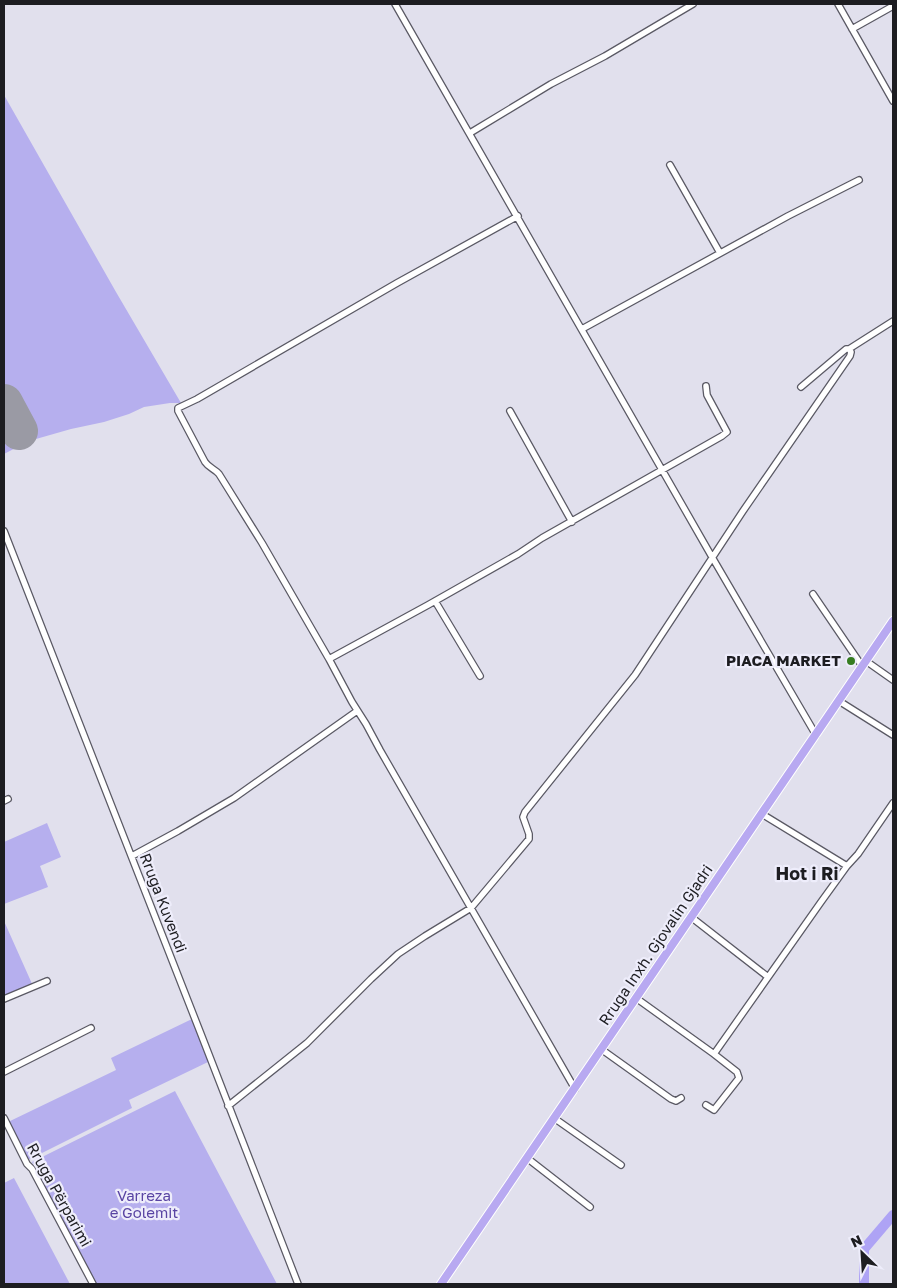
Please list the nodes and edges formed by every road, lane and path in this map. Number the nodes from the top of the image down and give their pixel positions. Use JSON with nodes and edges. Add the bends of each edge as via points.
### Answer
{"nodes":[{"id":1,"x":395,"y":4,"type":"edge"},
{"id":2,"x":693,"y":4,"type":"edge"},
{"id":3,"x":838,"y":4,"type":"edge"},
{"id":4,"x":893,"y":6,"type":"edge"},
{"id":5,"x":852,"y":29,"type":"junction"},
{"id":6,"x":893,"y":101,"type":"edge"},
{"id":7,"x":470,"y":133,"type":"junction"},
{"id":8,"x":670,"y":165,"type":"dead end"},
{"id":9,"x":859,"y":180,"type":"dead end"},
{"id":10,"x":518,"y":216,"type":"junction"},
{"id":11,"x":720,"y":253,"type":"junction"},
{"id":12,"x":893,"y":321,"type":"edge"},
{"id":13,"x":582,"y":329,"type":"junction"},
{"id":14,"x":849,"y":349,"type":"junction"},
{"id":15,"x":706,"y":386,"type":"dead end"},
{"id":16,"x":801,"y":387,"type":"dead end"},
{"id":17,"x":510,"y":411,"type":"dead end"},
{"id":18,"x":662,"y":471,"type":"junction"},
{"id":19,"x":572,"y":522,"type":"junction"},
{"id":20,"x":4,"y":530,"type":"edge"},
{"id":21,"x":712,"y":558,"type":"junction"},
{"id":22,"x":812,"y":594,"type":"dead end"},
{"id":23,"x":435,"y":601,"type":"junction"},
{"id":24,"x":893,"y":621,"type":"edge"},
{"id":25,"x":329,"y":659,"type":"junction"},
{"id":26,"x":864,"y":663,"type":"junction"},
{"id":27,"x":480,"y":676,"type":"dead end"},
{"id":28,"x":893,"y":680,"type":"edge"},
{"id":29,"x":839,"y":701,"type":"junction"},
{"id":30,"x":357,"y":711,"type":"junction"},
{"id":31,"x":816,"y":735,"type":"junction"},
{"id":32,"x":893,"y":735,"type":"edge"},
{"id":33,"x":893,"y":803,"type":"edge"},
{"id":34,"x":762,"y":814,"type":"junction"},
{"id":35,"x":132,"y":856,"type":"junction"},
{"id":36,"x":847,"y":866,"type":"junction"},
{"id":37,"x":471,"y":908,"type":"junction"},
{"id":38,"x":691,"y":918,"type":"junction"},
{"id":39,"x":768,"y":977,"type":"junction"},
{"id":40,"x":47,"y":981,"type":"dead end"},
{"id":41,"x":636,"y":998,"type":"junction"},
{"id":42,"x":4,"y":999,"type":"edge"},
{"id":43,"x":91,"y":1028,"type":"dead end"},
{"id":44,"x":601,"y":1049,"type":"junction"},
{"id":45,"x":714,"y":1054,"type":"junction"},
{"id":46,"x":4,"y":1072,"type":"edge"},
{"id":47,"x":574,"y":1088,"type":"junction"},
{"id":48,"x":681,"y":1098,"type":"dead end"},
{"id":49,"x":706,"y":1105,"type":"dead end"},
{"id":50,"x":228,"y":1106,"type":"junction"},
{"id":51,"x":4,"y":1118,"type":"edge"},
{"id":52,"x":554,"y":1118,"type":"junction"},
{"id":53,"x":527,"y":1158,"type":"junction"},
{"id":54,"x":621,"y":1165,"type":"dead end"},
{"id":55,"x":590,"y":1207,"type":"dead end"},
{"id":56,"x":93,"y":1284,"type":"edge"},
{"id":57,"x":298,"y":1284,"type":"edge"},
{"id":58,"x":441,"y":1284,"type":"edge"}],
"edges":[{"from":1,"to":7,"type":"street"},
{"from":2,"to":7,"type":"street"},
{"from":3,"to":5,"type":"street"},
{"from":4,"to":5,"type":"street"},
{"from":5,"to":6,"type":"street"},
{"from":7,"to":10,"type":"street"},
{"from":8,"to":11,"type":"street"},
{"from":9,"to":11,"type":"street"},
{"from":10,"to":13,"type":"street"},
{"from":10,"to":25,"type":"street","via":[[178,408],[205,462],[219,474]]},
{"from":11,"to":13,"type":"street"},
{"from":12,"to":14,"type":"street"},
{"from":13,"to":18,"type":"street"},
{"from":14,"to":16,"type":"street"},
{"from":14,"to":21,"type":"street","via":[[852,352],[850,356]]},
{"from":15,"to":18,"type":"street","via":[[707,395],[727,432]]},
{"from":17,"to":19,"type":"street"},
{"from":18,"to":19,"type":"street"},
{"from":18,"to":21,"type":"street"},
{"from":19,"to":23,"type":"street"},
{"from":20,"to":35,"type":"street","name":"Rruga Kuvendi"},
{"from":21,"to":31,"type":"street"},
{"from":21,"to":37,"type":"street","via":[[635,675],[525,812],[523,817],[529,839]]},
{"from":22,"to":26,"type":"street"},
{"from":23,"to":25,"type":"street"},
{"from":23,"to":27,"type":"street"},
{"from":24,"to":26,"type":"main road","name":"Rruga Inxh. Gjovalin Gjadri"},
{"from":25,"to":30,"type":"street"},
{"from":26,"to":28,"type":"street"},
{"from":26,"to":29,"type":"main road","name":"Rruga Inxh. Gjovalin Gjadri"},
{"from":29,"to":31,"type":"main road","name":"Rruga Inxh. Gjovalin Gjadri"},
{"from":29,"to":32,"type":"street"},
{"from":30,"to":35,"type":"street","via":[[234,798]]},
{"from":30,"to":37,"type":"street"},
{"from":31,"to":34,"type":"main road","name":"Rruga Inxh. Gjovalin Gjadri"},
{"from":33,"to":36,"type":"street"},
{"from":34,"to":36,"type":"street"},
{"from":34,"to":38,"type":"main road","name":"Rruga Inxh. Gjovalin Gjadri"},
{"from":35,"to":50,"type":"street","name":"Rruga Kuvendi"},
{"from":36,"to":39,"type":"street"},
{"from":37,"to":47,"type":"street"},
{"from":37,"to":50,"type":"street","via":[[398,954],[307,1043]]},
{"from":38,"to":39,"type":"street"},
{"from":38,"to":41,"type":"main road","name":"Rruga Inxh. Gjovalin Gjadri"},
{"from":39,"to":45,"type":"street"},
{"from":40,"to":42,"type":"street"},
{"from":41,"to":44,"type":"main road","name":"Rruga Inxh. Gjovalin Gjadri"},
{"from":41,"to":45,"type":"street"},
{"from":43,"to":46,"type":"street"},
{"from":44,"to":47,"type":"main road","name":"Rruga Inxh. Gjovalin Gjadri"},
{"from":44,"to":48,"type":"street","via":[[670,1099],[676,1101]]},
{"from":45,"to":49,"type":"street","via":[[737,1072],[739,1078],[714,1110]]},
{"from":47,"to":52,"type":"main road","name":"Rruga Inxh. Gjovalin Gjadri"},
{"from":50,"to":57,"type":"street","name":"Rruga Kuvendi"},
{"from":51,"to":56,"type":"street","name":"Rruga Përparimi"},
{"from":52,"to":53,"type":"main road","name":"Rruga Inxh. Gjovalin Gjadri"},
{"from":52,"to":54,"type":"street"},
{"from":53,"to":55,"type":"street"},
{"from":53,"to":58,"type":"main road","name":"Rruga Inxh. Gjovalin Gjadri"}]}
